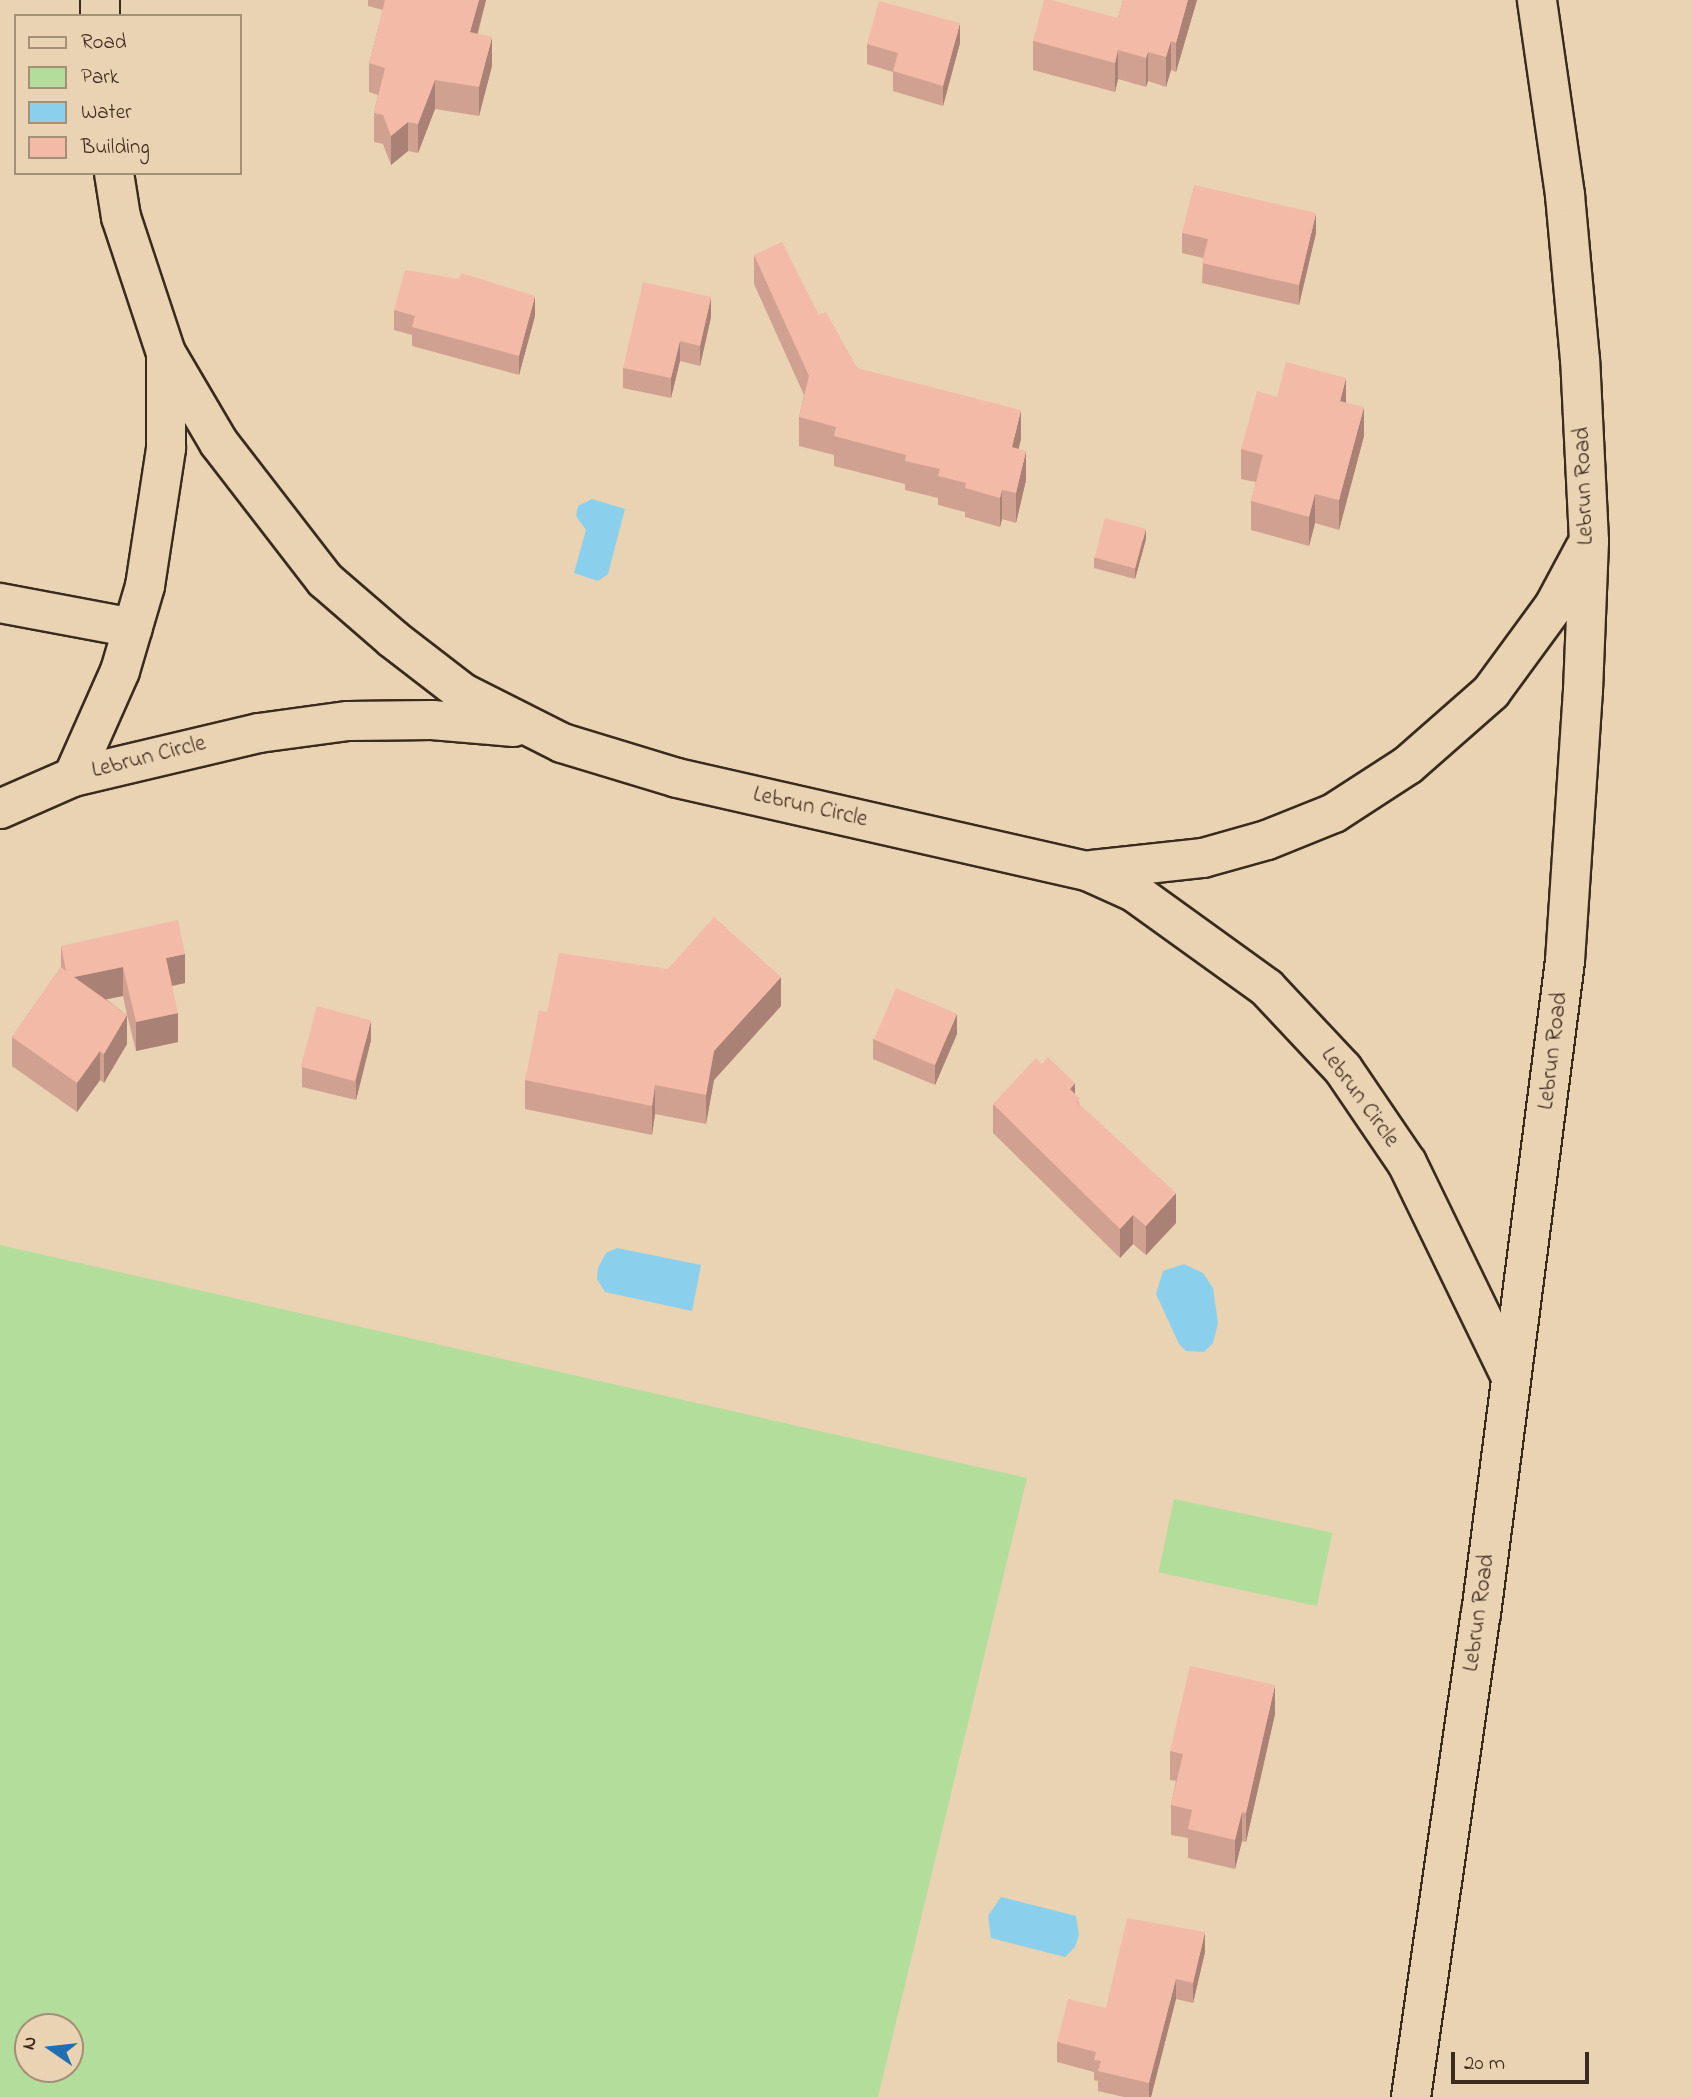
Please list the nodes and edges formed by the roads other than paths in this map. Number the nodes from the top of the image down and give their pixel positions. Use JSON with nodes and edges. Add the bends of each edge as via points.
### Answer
{"nodes":[{"id":1,"x":1536,"y":0,"type":"edge"},
{"id":2,"x":114,"y":175,"type":"edge"},
{"id":3,"x":166,"y":353,"type":"junction"},
{"id":4,"x":1589,"y":541,"type":"junction"},
{"id":5,"x":0,"y":603,"type":"edge"},
{"id":6,"x":133,"y":628,"type":"junction"},
{"id":7,"x":537,"y":731,"type":"junction"},
{"id":8,"x":73,"y":777,"type":"junction"},
{"id":9,"x":0,"y":809,"type":"edge"},
{"id":10,"x":1087,"y":871,"type":"junction"},
{"id":11,"x":1510,"y":1376,"type":"junction"},
{"id":12,"x":1411,"y":2097,"type":"edge"}],
"edges":[{"from":1,"to":4,"type":"street","name":"Lebrun Road","via":[[1565,195],[1580,360]]},
{"from":2,"to":3,"type":"street","name":"Lebrun Circle","via":[[121,217]]},
{"from":3,"to":6,"type":"street","name":"Lebrun Circle","via":[[166,448],[158,517]]},
{"from":3,"to":7,"type":"street","name":"Lebrun Circle","via":[[219,443],[325,580],[463,693]]},
{"from":4,"to":10,"type":"street","name":"Lebrun Circle","via":[[1554,606],[1491,692],[1408,765],[1334,813],[1267,840],[1203,858]]},
{"from":4,"to":11,"type":"street","name":"Lebrun Road","via":[[1565,961]]},
{"from":5,"to":6,"type":"street"},
{"from":6,"to":8,"type":"street","name":"Lebrun Circle"},
{"from":7,"to":8,"type":"street","name":"Lebrun Circle","via":[[432,720],[348,720],[154,754]]},
{"from":7,"to":10,"type":"street","name":"Lebrun Circle","via":[[677,778]]},
{"from":8,"to":9,"type":"street"},
{"from":10,"to":11,"type":"street","name":"Lebrun Circle","via":[[1134,892],[1267,988],[1343,1069],[1407,1163]]},
{"from":11,"to":12,"type":"street","name":"Lebrun Road"}]}
